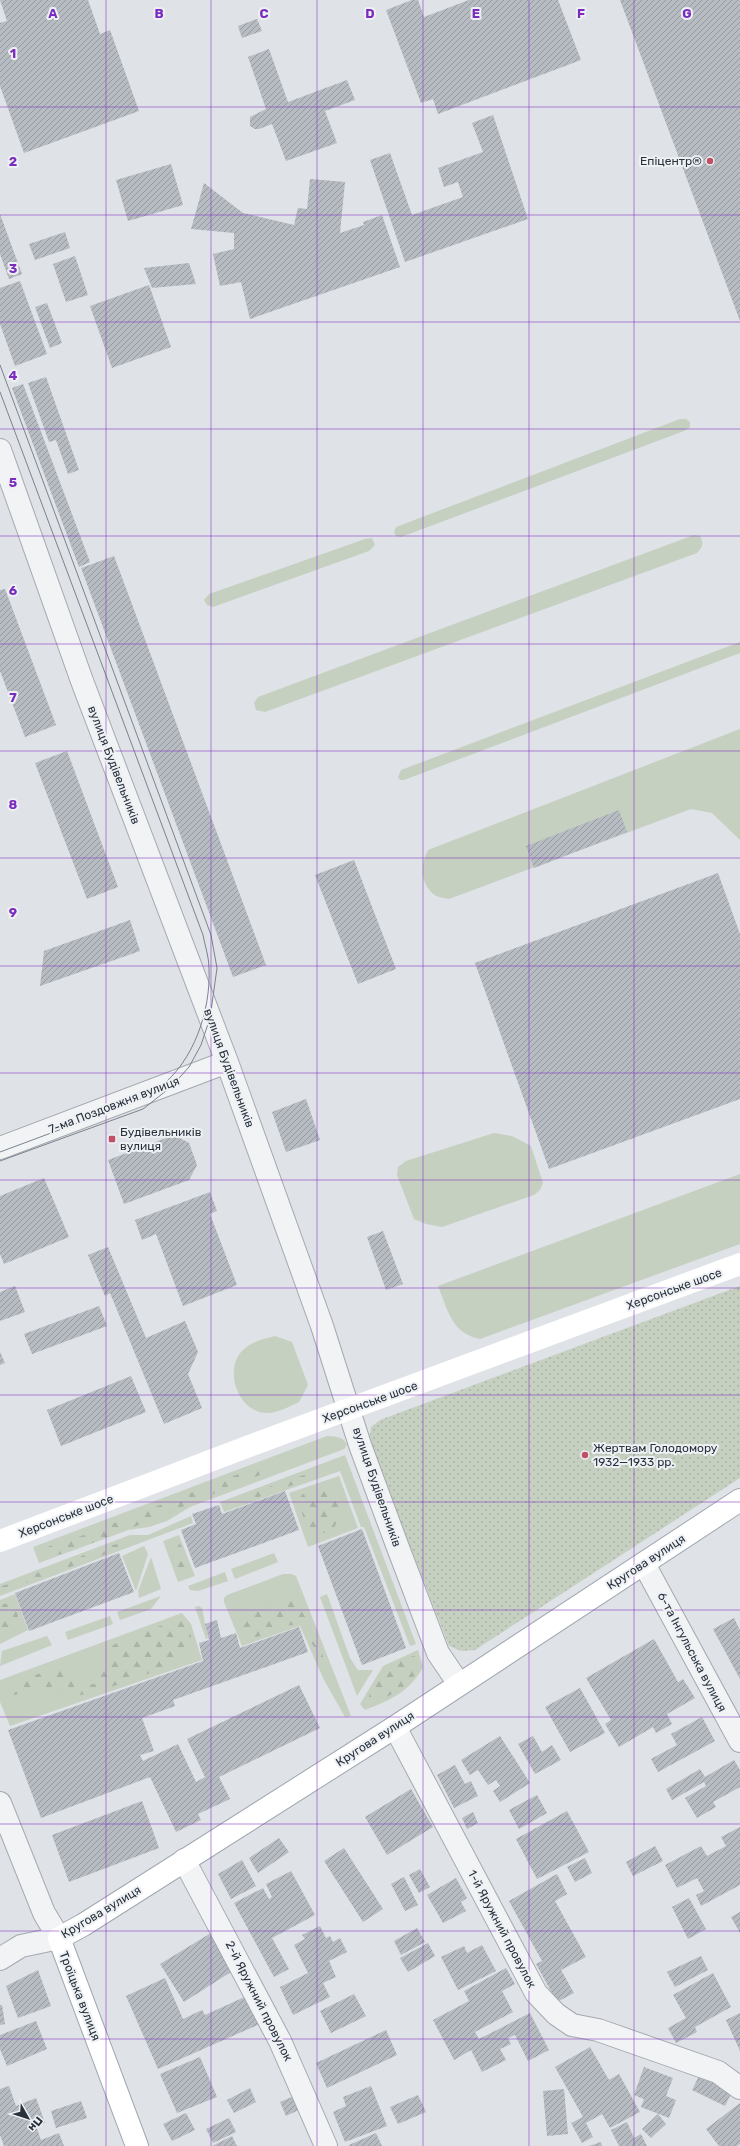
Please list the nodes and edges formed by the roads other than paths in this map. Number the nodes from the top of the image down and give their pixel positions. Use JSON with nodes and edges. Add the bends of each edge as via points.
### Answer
{"nodes":[{"id":1,"x":0,"y":450,"type":"edge"},
{"id":2,"x":227,"y":1062,"type":"junction"},
{"id":3,"x":0,"y":1148,"type":"edge"},
{"id":4,"x":740,"y":1264,"type":"edge"},
{"id":5,"x":350,"y":1410,"type":"junction"},
{"id":6,"x":740,"y":1500,"type":"edge"},
{"id":7,"x":0,"y":1541,"type":"edge"},
{"id":8,"x":644,"y":1564,"type":"junction"},
{"id":9,"x":459,"y":1684,"type":"junction"},
{"id":10,"x":395,"y":1727,"type":"junction"},
{"id":11,"x":740,"y":1741,"type":"edge"},
{"id":12,"x":2,"y":1816,"type":"edge"},
{"id":13,"x":184,"y":1860,"type":"junction"},
{"id":14,"x":59,"y":1938,"type":"junction"},
{"id":15,"x":0,"y":1959,"type":"edge"},
{"id":16,"x":740,"y":2088,"type":"edge"},
{"id":17,"x":137,"y":2146,"type":"edge"},
{"id":18,"x":326,"y":2146,"type":"edge"}],
"edges":[{"from":1,"to":2,"type":"street","name":"вулиця Будівельників","via":[[82,681]]},
{"from":2,"to":3,"type":"street","name":"7-ма Поздовжня вулиця"},
{"from":2,"to":5,"type":"street","name":"вулиця Будівельників"},
{"from":4,"to":5,"type":"main road","name":"Херсонське шосе"},
{"from":5,"to":7,"type":"main road","name":"Херсонське шосе"},
{"from":5,"to":9,"type":"street","name":"вулиця Будівельників","via":[[360,1445],[438,1653]]},
{"from":6,"to":8,"type":"main road","name":"Кругова вулиця"},
{"from":8,"to":9,"type":"main road","name":"Кругова вулиця"},
{"from":8,"to":11,"type":"street","name":"6-та Інгульська вулиця"},
{"from":9,"to":10,"type":"main road","name":"Кругова вулиця"},
{"from":10,"to":13,"type":"main road","name":"Кругова вулиця"},
{"from":10,"to":16,"type":"street","name":"1-й Яружний провулок","via":[[536,1993],[556,2014],[572,2025],[598,2030],[718,2072]]},
{"from":12,"to":14,"type":"street","name":"Троїцька вулиця","via":[[44,1913]]},
{"from":13,"to":14,"type":"main road","name":"Кругова вулиця"},
{"from":13,"to":18,"type":"street","name":"2-й Яружний провулок","via":[[280,2041]]},
{"from":14,"to":15,"type":"street","name":"Кругова вулиця","via":[[21,1946]]},
{"from":14,"to":17,"type":"main road","name":"Троїцька вулиця"}]}
